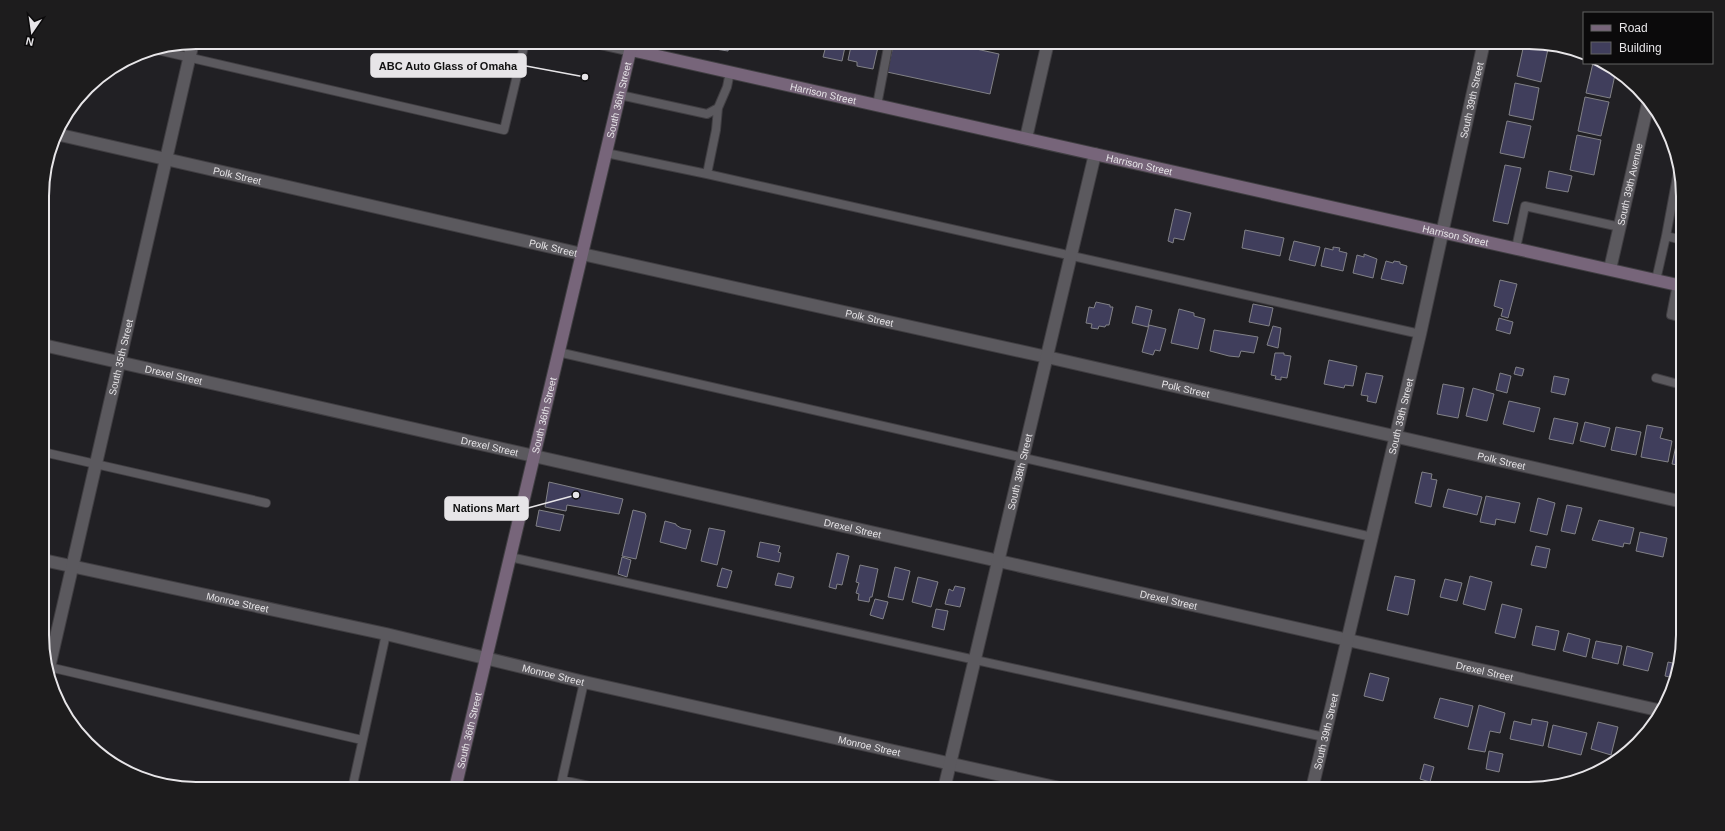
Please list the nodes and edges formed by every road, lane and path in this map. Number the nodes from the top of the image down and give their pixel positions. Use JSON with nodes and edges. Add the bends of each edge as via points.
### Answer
{"nodes":[{"id":1,"x":192,"y":49,"type":"edge"},
{"id":2,"x":523,"y":49,"type":"edge"},
{"id":3,"x":630,"y":49,"type":"edge"},
{"id":4,"x":642,"y":49,"type":"edge"},
{"id":5,"x":888,"y":49,"type":"edge"},
{"id":6,"x":1046,"y":49,"type":"edge"},
{"id":7,"x":1482,"y":49,"type":"edge"},
{"id":8,"x":167,"y":52,"type":"edge"},
{"id":9,"x":190,"y":57,"type":"junction"},
{"id":10,"x":730,"y":72,"type":"junction"},
{"id":11,"x":620,"y":95,"type":"junction"},
{"id":12,"x":877,"y":105,"type":"junction"},
{"id":13,"x":718,"y":108,"type":"junction"},
{"id":14,"x":1647,"y":108,"type":"edge"},
{"id":15,"x":62,"y":135,"type":"edge"},
{"id":16,"x":1026,"y":138,"type":"junction"},
{"id":17,"x":606,"y":153,"type":"junction"},
{"id":18,"x":1096,"y":154,"type":"junction"},
{"id":19,"x":167,"y":159,"type":"junction"},
{"id":20,"x":707,"y":174,"type":"junction"},
{"id":21,"x":1676,"y":184,"type":"edge"},
{"id":22,"x":1620,"y":227,"type":"junction"},
{"id":23,"x":1442,"y":232,"type":"junction"},
{"id":24,"x":1666,"y":236,"type":"junction"},
{"id":25,"x":1676,"y":238,"type":"edge"},
{"id":26,"x":1516,"y":248,"type":"junction"},
{"id":27,"x":582,"y":254,"type":"junction"},
{"id":28,"x":1071,"y":256,"type":"junction"},
{"id":29,"x":1610,"y":269,"type":"junction"},
{"id":30,"x":1656,"y":280,"type":"junction"},
{"id":31,"x":1676,"y":284,"type":"edge"},
{"id":32,"x":1676,"y":298,"type":"edge"},
{"id":33,"x":1676,"y":316,"type":"edge"},
{"id":34,"x":1420,"y":334,"type":"junction"},
{"id":35,"x":49,"y":346,"type":"edge"},
{"id":36,"x":558,"y":352,"type":"junction"},
{"id":37,"x":1047,"y":357,"type":"junction"},
{"id":38,"x":119,"y":362,"type":"junction"},
{"id":39,"x":1656,"y":378,"type":"dead end"},
{"id":40,"x":1676,"y":383,"type":"edge"},
{"id":41,"x":1396,"y":436,"type":"junction"},
{"id":42,"x":49,"y":453,"type":"edge"},
{"id":43,"x":533,"y":456,"type":"junction"},
{"id":44,"x":1023,"y":457,"type":"junction"},
{"id":45,"x":96,"y":463,"type":"junction"},
{"id":46,"x":1676,"y":500,"type":"edge"},
{"id":47,"x":266,"y":503,"type":"dead end"},
{"id":48,"x":1372,"y":537,"type":"junction"},
{"id":49,"x":510,"y":557,"type":"junction"},
{"id":50,"x":998,"y":560,"type":"junction"},
{"id":51,"x":49,"y":561,"type":"edge"},
{"id":52,"x":72,"y":566,"type":"junction"},
{"id":53,"x":386,"y":634,"type":"junction"},
{"id":54,"x":1348,"y":639,"type":"junction"},
{"id":55,"x":51,"y":658,"type":"edge"},
{"id":56,"x":486,"y":658,"type":"junction"},
{"id":57,"x":975,"y":660,"type":"junction"},
{"id":58,"x":53,"y":670,"type":"edge"},
{"id":59,"x":584,"y":682,"type":"junction"},
{"id":60,"x":1656,"y":710,"type":"edge"},
{"id":61,"x":1324,"y":737,"type":"junction"},
{"id":62,"x":362,"y":740,"type":"junction"},
{"id":63,"x":950,"y":763,"type":"junction"},
{"id":64,"x":562,"y":780,"type":"joint"},
{"id":65,"x":353,"y":782,"type":"edge"},
{"id":66,"x":457,"y":782,"type":"edge"},
{"id":67,"x":571,"y":782,"type":"edge"},
{"id":68,"x":946,"y":782,"type":"edge"},
{"id":69,"x":1033,"y":782,"type":"edge"},
{"id":70,"x":1314,"y":782,"type":"edge"}],
"edges":[{"from":1,"to":9,"type":"street","name":"South 35th Street"},
{"from":2,"to":9,"type":"lane","via":[[504,130]]},
{"from":3,"to":11,"type":"main road","name":"South 36th Street"},
{"from":4,"to":10,"type":"main road","name":"Harrison Street"},
{"from":5,"to":12,"type":"lane"},
{"from":6,"to":16,"type":"street"},
{"from":7,"to":23,"type":"street","name":"South 39th Street"},
{"from":8,"to":9,"type":"lane"},
{"from":9,"to":19,"type":"street","name":"South 35th Street"},
{"from":10,"to":12,"type":"main road","name":"Harrison Street"},
{"from":10,"to":13,"type":"lane"},
{"from":11,"to":13,"type":"lane","via":[[707,114]]},
{"from":11,"to":17,"type":"main road","name":"South 36th Street"},
{"from":12,"to":16,"type":"main road","name":"Harrison Street"},
{"from":13,"to":20,"type":"lane"},
{"from":14,"to":22,"type":"street","name":"South 39th Avenue"},
{"from":15,"to":19,"type":"street","name":"Polk Street"},
{"from":16,"to":18,"type":"main road","name":"Harrison Street"},
{"from":17,"to":20,"type":"lane"},
{"from":17,"to":27,"type":"main road","name":"South 36th Street"},
{"from":18,"to":23,"type":"main road","name":"Harrison Street"},
{"from":18,"to":28,"type":"street","name":"South 38th Street"},
{"from":19,"to":27,"type":"street","name":"Polk Street"},
{"from":19,"to":38,"type":"street","name":"South 35th Street"},
{"from":20,"to":28,"type":"lane"},
{"from":21,"to":24,"type":"lane"},
{"from":22,"to":26,"type":"lane","via":[[1525,206]]},
{"from":22,"to":29,"type":"street","name":"South 39th Avenue"},
{"from":23,"to":26,"type":"main road","name":"Harrison Street"},
{"from":23,"to":34,"type":"street","name":"South 39th Street"},
{"from":24,"to":25,"type":"lane"},
{"from":24,"to":30,"type":"lane"},
{"from":26,"to":29,"type":"main road","name":"Harrison Street"},
{"from":27,"to":36,"type":"main road","name":"South 36th Street"},
{"from":27,"to":37,"type":"street","name":"Polk Street"},
{"from":28,"to":34,"type":"lane"},
{"from":28,"to":37,"type":"street","name":"South 38th Street"},
{"from":29,"to":30,"type":"main road","name":"Harrison Street"},
{"from":30,"to":31,"type":"main road","name":"Harrison Street"},
{"from":32,"to":33,"type":"lane","via":[[1671,315]]},
{"from":34,"to":41,"type":"street","name":"South 39th Street"},
{"from":35,"to":38,"type":"street","name":"Drexel Street"},
{"from":36,"to":43,"type":"main road","name":"South 36th Street"},
{"from":36,"to":44,"type":"lane"},
{"from":37,"to":41,"type":"street","name":"Polk Street"},
{"from":37,"to":44,"type":"street","name":"South 38th Street"},
{"from":38,"to":43,"type":"street","name":"Drexel Street"},
{"from":38,"to":45,"type":"street","name":"South 35th Street"},
{"from":39,"to":40,"type":"lane"},
{"from":41,"to":46,"type":"street","name":"Polk Street"},
{"from":41,"to":48,"type":"street","name":"South 39th Street"},
{"from":42,"to":45,"type":"lane"},
{"from":43,"to":49,"type":"main road","name":"South 36th Street"},
{"from":43,"to":50,"type":"street","name":"Drexel Street"},
{"from":44,"to":48,"type":"lane"},
{"from":44,"to":50,"type":"street","name":"South 38th Street"},
{"from":45,"to":47,"type":"lane"},
{"from":45,"to":52,"type":"street","name":"South 35th Street"},
{"from":48,"to":54,"type":"street","name":"South 39th Street"},
{"from":49,"to":56,"type":"main road","name":"South 36th Street"},
{"from":49,"to":57,"type":"lane"},
{"from":50,"to":54,"type":"street","name":"Drexel Street"},
{"from":50,"to":57,"type":"street","name":"South 38th Street"},
{"from":51,"to":52,"type":"street","name":"Monroe Street"},
{"from":52,"to":53,"type":"street","name":"Monroe Street"},
{"from":52,"to":55,"type":"street","name":"South 35th Street"},
{"from":53,"to":56,"type":"street","name":"Monroe Street"},
{"from":53,"to":62,"type":"lane"},
{"from":54,"to":60,"type":"street","name":"Drexel Street"},
{"from":54,"to":61,"type":"street","name":"South 39th Street"},
{"from":56,"to":59,"type":"street","name":"Monroe Street"},
{"from":56,"to":66,"type":"main road","name":"South 36th Street"},
{"from":57,"to":61,"type":"lane"},
{"from":57,"to":63,"type":"street","name":"South 38th Street"},
{"from":58,"to":62,"type":"lane"},
{"from":59,"to":63,"type":"street","name":"Monroe Street"},
{"from":59,"to":64,"type":"lane"},
{"from":61,"to":70,"type":"street","name":"South 39th Street"},
{"from":62,"to":65,"type":"lane"},
{"from":63,"to":68,"type":"street","name":"South 38th Street"},
{"from":63,"to":69,"type":"street","name":"Monroe Street"},
{"from":64,"to":67,"type":"lane"}]}
